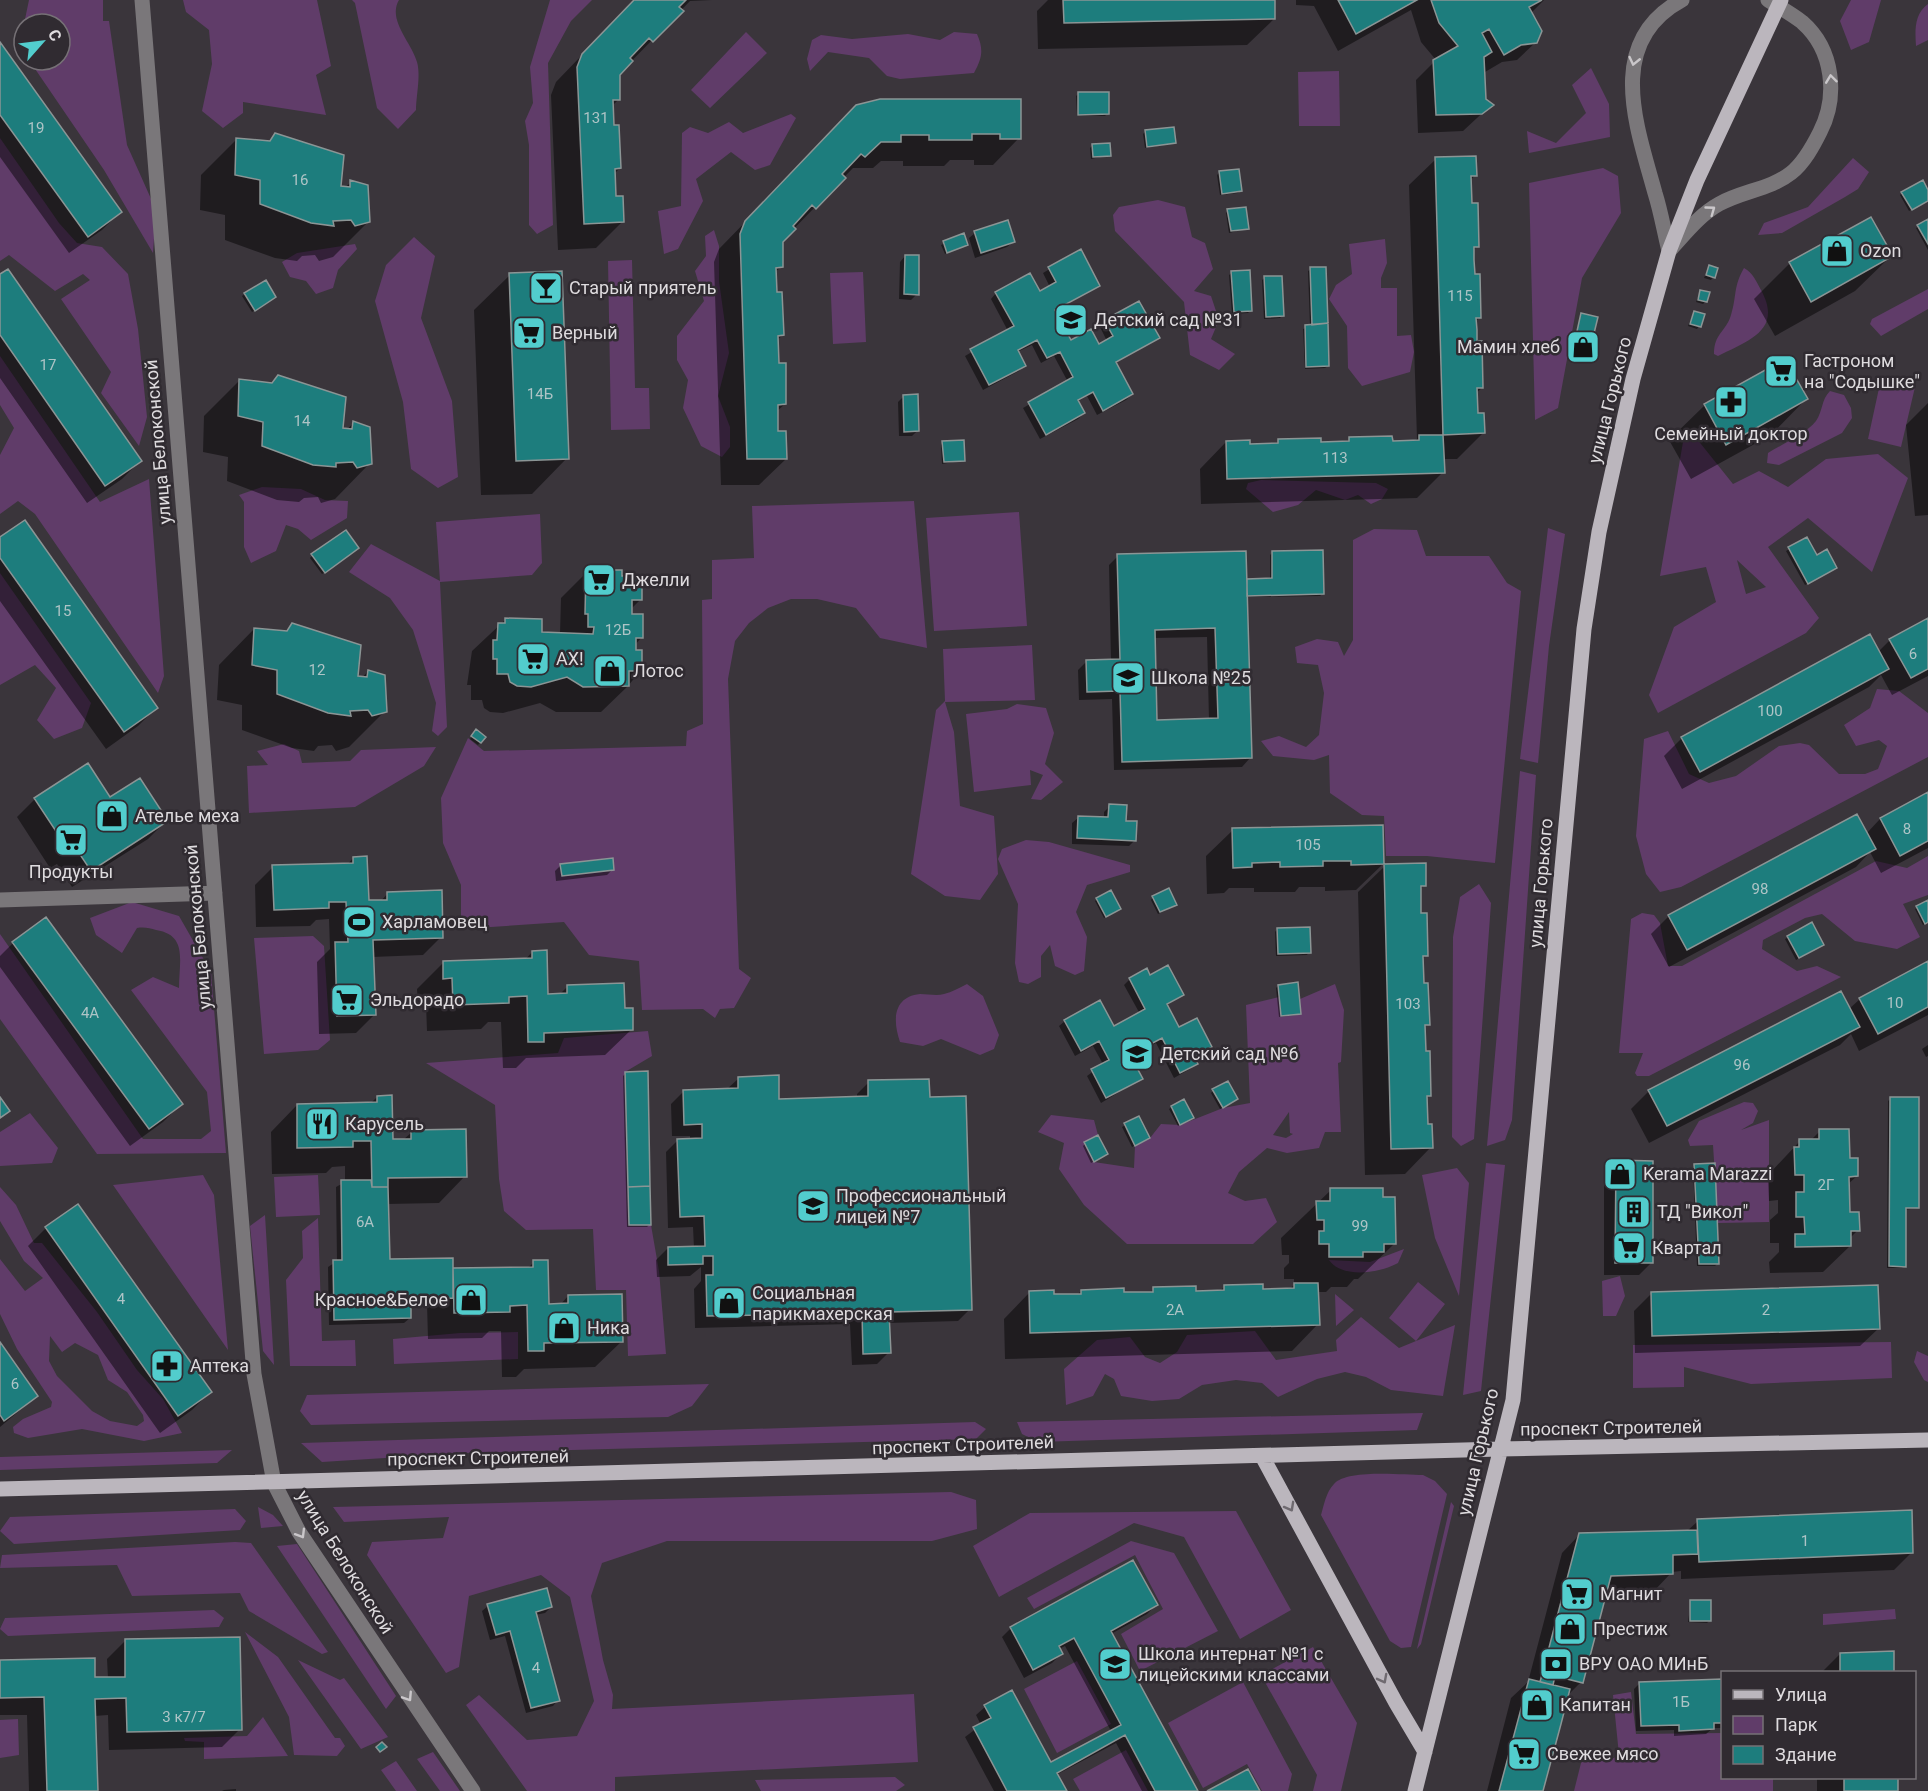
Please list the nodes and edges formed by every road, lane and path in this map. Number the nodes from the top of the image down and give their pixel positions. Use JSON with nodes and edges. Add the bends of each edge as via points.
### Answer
{"nodes":[{"id":1,"x":142,"y":0,"type":"edge"},
{"id":2,"x":1682,"y":0,"type":"edge"},
{"id":3,"x":1776,"y":2,"type":"edge"},
{"id":4,"x":1669,"y":250,"type":"junction"},
{"id":5,"x":215,"y":893,"type":"junction"},
{"id":6,"x":0,"y":900,"type":"edge"},
{"id":7,"x":1928,"y":1440,"type":"edge"},
{"id":8,"x":1500,"y":1449,"type":"junction"},
{"id":9,"x":1262,"y":1456,"type":"junction"},
{"id":10,"x":274,"y":1483,"type":"junction"},
{"id":11,"x":0,"y":1490,"type":"edge"},
{"id":12,"x":1425,"y":1752,"type":"junction"},
{"id":13,"x":473,"y":1791,"type":"edge"},
{"id":14,"x":1415,"y":1791,"type":"edge"}],
"edges":[{"from":1,"to":5,"type":"street","name":"улица Белоконской"},
{"from":2,"to":4,"type":"street","one_way":true,"via":[[1642,37],[1631,77],[1640,145]]},
{"from":3,"to":4,"type":"main road","name":"улица Горького"},
{"from":4,"to":3,"type":"street","one_way":true,"via":[[1718,204],[1778,182],[1792,172],[1812,148],[1829,114],[1832,87],[1828,64],[1803,23]]},
{"from":4,"to":8,"type":"main road","name":"улица Горького","via":[[1633,380],[1599,532],[1584,629],[1513,1400]]},
{"from":5,"to":6,"type":"street"},
{"from":5,"to":10,"type":"street","name":"улица Белоконской","via":[[255,1385]]},
{"from":7,"to":8,"type":"main road","name":"проспект Строителей"},
{"from":8,"to":9,"type":"main road","name":"проспект Строителей"},
{"from":8,"to":12,"type":"main road","name":"улица Горького"},
{"from":9,"to":10,"type":"main road","name":"проспект Строителей"},
{"from":9,"to":12,"type":"main road","one_way":true},
{"from":10,"to":11,"type":"main road","name":"проспект Строителей"},
{"from":10,"to":13,"type":"street","name":"улица Белоконской","one_way":true,"via":[[299,1532]]},
{"from":12,"to":14,"type":"main road","name":"улица Горького"}]}
